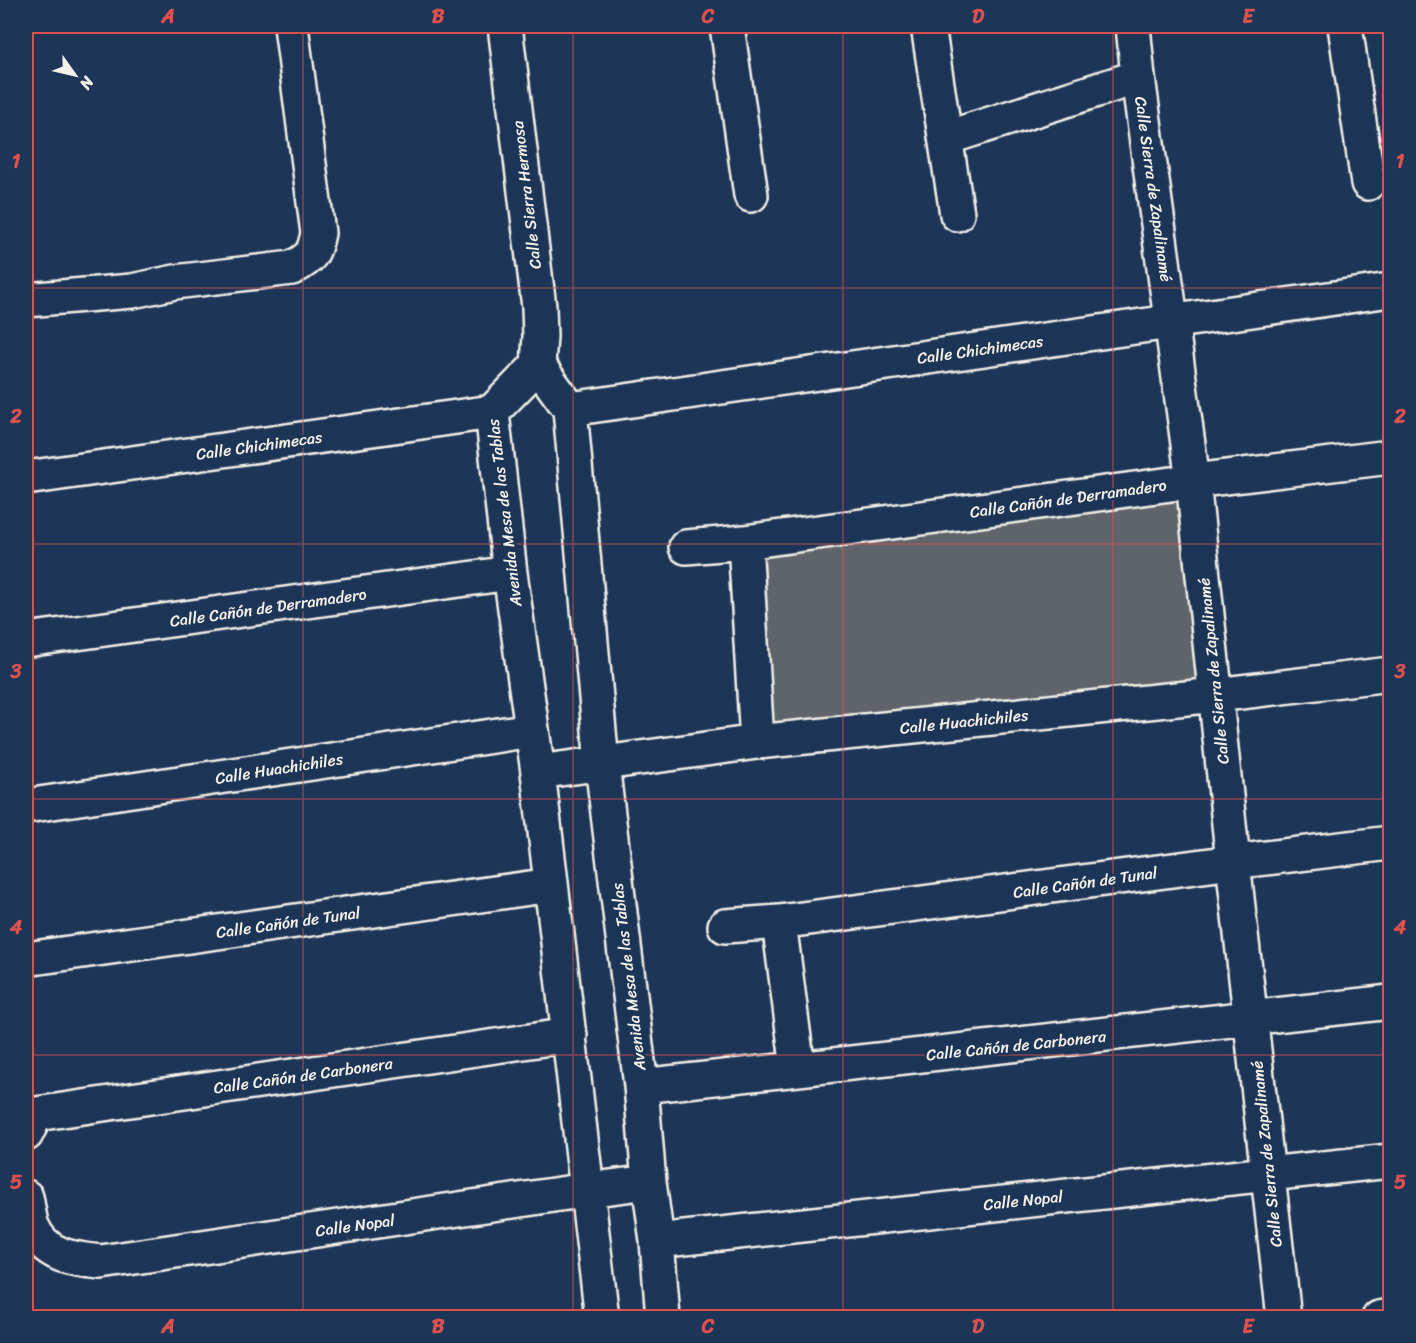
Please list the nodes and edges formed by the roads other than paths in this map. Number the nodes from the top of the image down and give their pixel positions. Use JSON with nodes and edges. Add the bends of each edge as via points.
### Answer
{"nodes":[{"id":1,"x":291,"y":26,"type":"edge"},
{"id":2,"x":505,"y":26,"type":"edge"},
{"id":3,"x":727,"y":26,"type":"edge"},
{"id":4,"x":928,"y":26,"type":"edge"},
{"id":5,"x":1133,"y":26,"type":"edge"},
{"id":6,"x":1345,"y":26,"type":"edge"},
{"id":7,"x":1138,"y":77,"type":"junction"},
{"id":8,"x":946,"y":138,"type":"junction"},
{"id":9,"x":1368,"y":183,"type":"dead end"},
{"id":10,"x":751,"y":195,"type":"dead end"},
{"id":11,"x":957,"y":214,"type":"dead end"},
{"id":12,"x":1390,"y":290,"type":"edge"},
{"id":13,"x":26,"y":300,"type":"edge"},
{"id":14,"x":1172,"y":321,"type":"junction"},
{"id":15,"x":538,"y":365,"type":"junction"},
{"id":16,"x":570,"y":409,"type":"junction"},
{"id":17,"x":492,"y":412,"type":"junction"},
{"id":18,"x":1390,"y":457,"type":"edge"},
{"id":19,"x":26,"y":478,"type":"edge"},
{"id":20,"x":1193,"y":481,"type":"junction"},
{"id":21,"x":745,"y":542,"type":"junction"},
{"id":22,"x":686,"y":547,"type":"dead end"},
{"id":23,"x":510,"y":573,"type":"junction"},
{"id":24,"x":26,"y":640,"type":"edge"},
{"id":25,"x":1390,"y":674,"type":"edge"},
{"id":26,"x":1216,"y":694,"type":"junction"},
{"id":27,"x":532,"y":730,"type":"junction"},
{"id":28,"x":758,"y":742,"type":"junction"},
{"id":29,"x":602,"y":764,"type":"junction"},
{"id":30,"x":538,"y":772,"type":"junction"},
{"id":31,"x":26,"y":806,"type":"edge"},
{"id":32,"x":1390,"y":843,"type":"edge"},
{"id":33,"x":1233,"y":862,"type":"junction"},
{"id":34,"x":551,"y":885,"type":"junction"},
{"id":35,"x":779,"y":922,"type":"junction"},
{"id":36,"x":724,"y":926,"type":"dead end"},
{"id":37,"x":26,"y":959,"type":"edge"},
{"id":38,"x":1390,"y":1002,"type":"edge"},
{"id":39,"x":1251,"y":1018,"type":"junction"},
{"id":40,"x":570,"y":1035,"type":"junction"},
{"id":41,"x":798,"y":1069,"type":"junction"},
{"id":42,"x":641,"y":1086,"type":"junction"},
{"id":43,"x":31,"y":1124,"type":"edge"},
{"id":44,"x":1390,"y":1161,"type":"edge"},
{"id":45,"x":1268,"y":1173,"type":"junction"},
{"id":46,"x":649,"y":1182,"type":"junction"},
{"id":47,"x":587,"y":1190,"type":"junction"},
{"id":48,"x":26,"y":1197,"type":"edge"},
{"id":49,"x":657,"y":1241,"type":"junction"},
{"id":50,"x":1390,"y":1316,"type":"edge"},
{"id":51,"x":602,"y":1317,"type":"edge"},
{"id":52,"x":663,"y":1317,"type":"edge"},
{"id":53,"x":1284,"y":1317,"type":"edge"},
{"id":54,"x":1379,"y":1317,"type":"edge"}],
"edges":[{"from":1,"to":13,"type":"street","via":[[318,233],[307,260],[292,268],[132,291]]},
{"from":2,"to":15,"type":"street","name":"Calle Sierra Hermosa","via":[[539,307]]},
{"from":3,"to":10,"type":"street"},
{"from":4,"to":8,"type":"street"},
{"from":5,"to":7,"type":"street","name":"Calle Sierra de Zapalinamé"},
{"from":6,"to":9,"type":"street"},
{"from":7,"to":8,"type":"street"},
{"from":7,"to":14,"type":"street","name":"Calle Sierra de Zapalinamé"},
{"from":8,"to":11,"type":"street"},
{"from":12,"to":14,"type":"street","name":"Calle Chichimecas"},
{"from":14,"to":16,"type":"street","name":"Calle Chichimecas"},
{"from":14,"to":20,"type":"street","name":"Calle Sierra de Zapalinamé"},
{"from":15,"to":16,"type":"street"},
{"from":15,"to":17,"type":"street","name":"Avenida Mesa de las Tablas"},
{"from":16,"to":29,"type":"street","name":"Avenida Mesa de las Tablas"},
{"from":17,"to":19,"type":"street","name":"Calle Chichimecas"},
{"from":17,"to":23,"type":"street","name":"Avenida Mesa de las Tablas"},
{"from":18,"to":20,"type":"street","name":"Calle Cañón de Derramadero"},
{"from":20,"to":21,"type":"street","name":"Calle Cañón de Derramadero"},
{"from":20,"to":26,"type":"street","name":"Calle Sierra de Zapalinamé"},
{"from":21,"to":22,"type":"street","name":"Calle Cañón de Derramadero"},
{"from":21,"to":28,"type":"street"},
{"from":23,"to":24,"type":"street","name":"Calle Cañón de Derramadero"},
{"from":23,"to":27,"type":"street","name":"Avenida Mesa de las Tablas"},
{"from":25,"to":26,"type":"street","name":"Calle Huachichiles"},
{"from":26,"to":28,"type":"street","name":"Calle Huachichiles"},
{"from":26,"to":33,"type":"street","name":"Calle Sierra de Zapalinamé"},
{"from":27,"to":30,"type":"street","name":"Avenida Mesa de las Tablas"},
{"from":27,"to":31,"type":"street","name":"Calle Huachichiles"},
{"from":28,"to":29,"type":"street","name":"Calle Huachichiles"},
{"from":29,"to":30,"type":"street","name":"Calle Huachichiles"},
{"from":29,"to":42,"type":"street","name":"Avenida Mesa de las Tablas"},
{"from":30,"to":34,"type":"street","name":"Avenida Mesa de las Tablas"},
{"from":32,"to":33,"type":"street","name":"Calle Cañón de Tunal"},
{"from":33,"to":35,"type":"street","name":"Calle Cañón de Tunal"},
{"from":33,"to":39,"type":"street","name":"Calle Sierra de Zapalinamé"},
{"from":34,"to":37,"type":"street","name":"Calle Cañón de Tunal"},
{"from":34,"to":40,"type":"street","name":"Avenida Mesa de las Tablas"},
{"from":35,"to":36,"type":"street","name":"Calle Cañón de Tunal"},
{"from":35,"to":41,"type":"street"},
{"from":38,"to":39,"type":"street","name":"Calle Cañón de Carbonera"},
{"from":39,"to":41,"type":"street","name":"Calle Cañón de Carbonera"},
{"from":39,"to":45,"type":"street","name":"Calle Sierra de Zapalinamé"},
{"from":40,"to":43,"type":"street","name":"Calle Cañón de Carbonera"},
{"from":40,"to":47,"type":"street","name":"Avenida Mesa de las Tablas"},
{"from":41,"to":42,"type":"street","name":"Calle Cañón de Carbonera"},
{"from":42,"to":46,"type":"street","name":"Avenida Mesa de las Tablas"},
{"from":44,"to":45,"type":"street","name":"Calle Nopal"},
{"from":45,"to":49,"type":"street","name":"Calle Nopal"},
{"from":45,"to":53,"type":"street","name":"Calle Sierra de Zapalinamé"},
{"from":46,"to":47,"type":"street","name":"Calle Nopal"},
{"from":46,"to":49,"type":"street","name":"Avenida Mesa de las Tablas"},
{"from":47,"to":48,"type":"street","name":"Calle Nopal","via":[[101,1262],[61,1255],[43,1244],[32,1225]]},
{"from":47,"to":51,"type":"street","name":"Avenida Mesa de las Tablas"},
{"from":49,"to":52,"type":"street","name":"Avenida Mesa de las Tablas"},
{"from":50,"to":54,"type":"street"}]}
